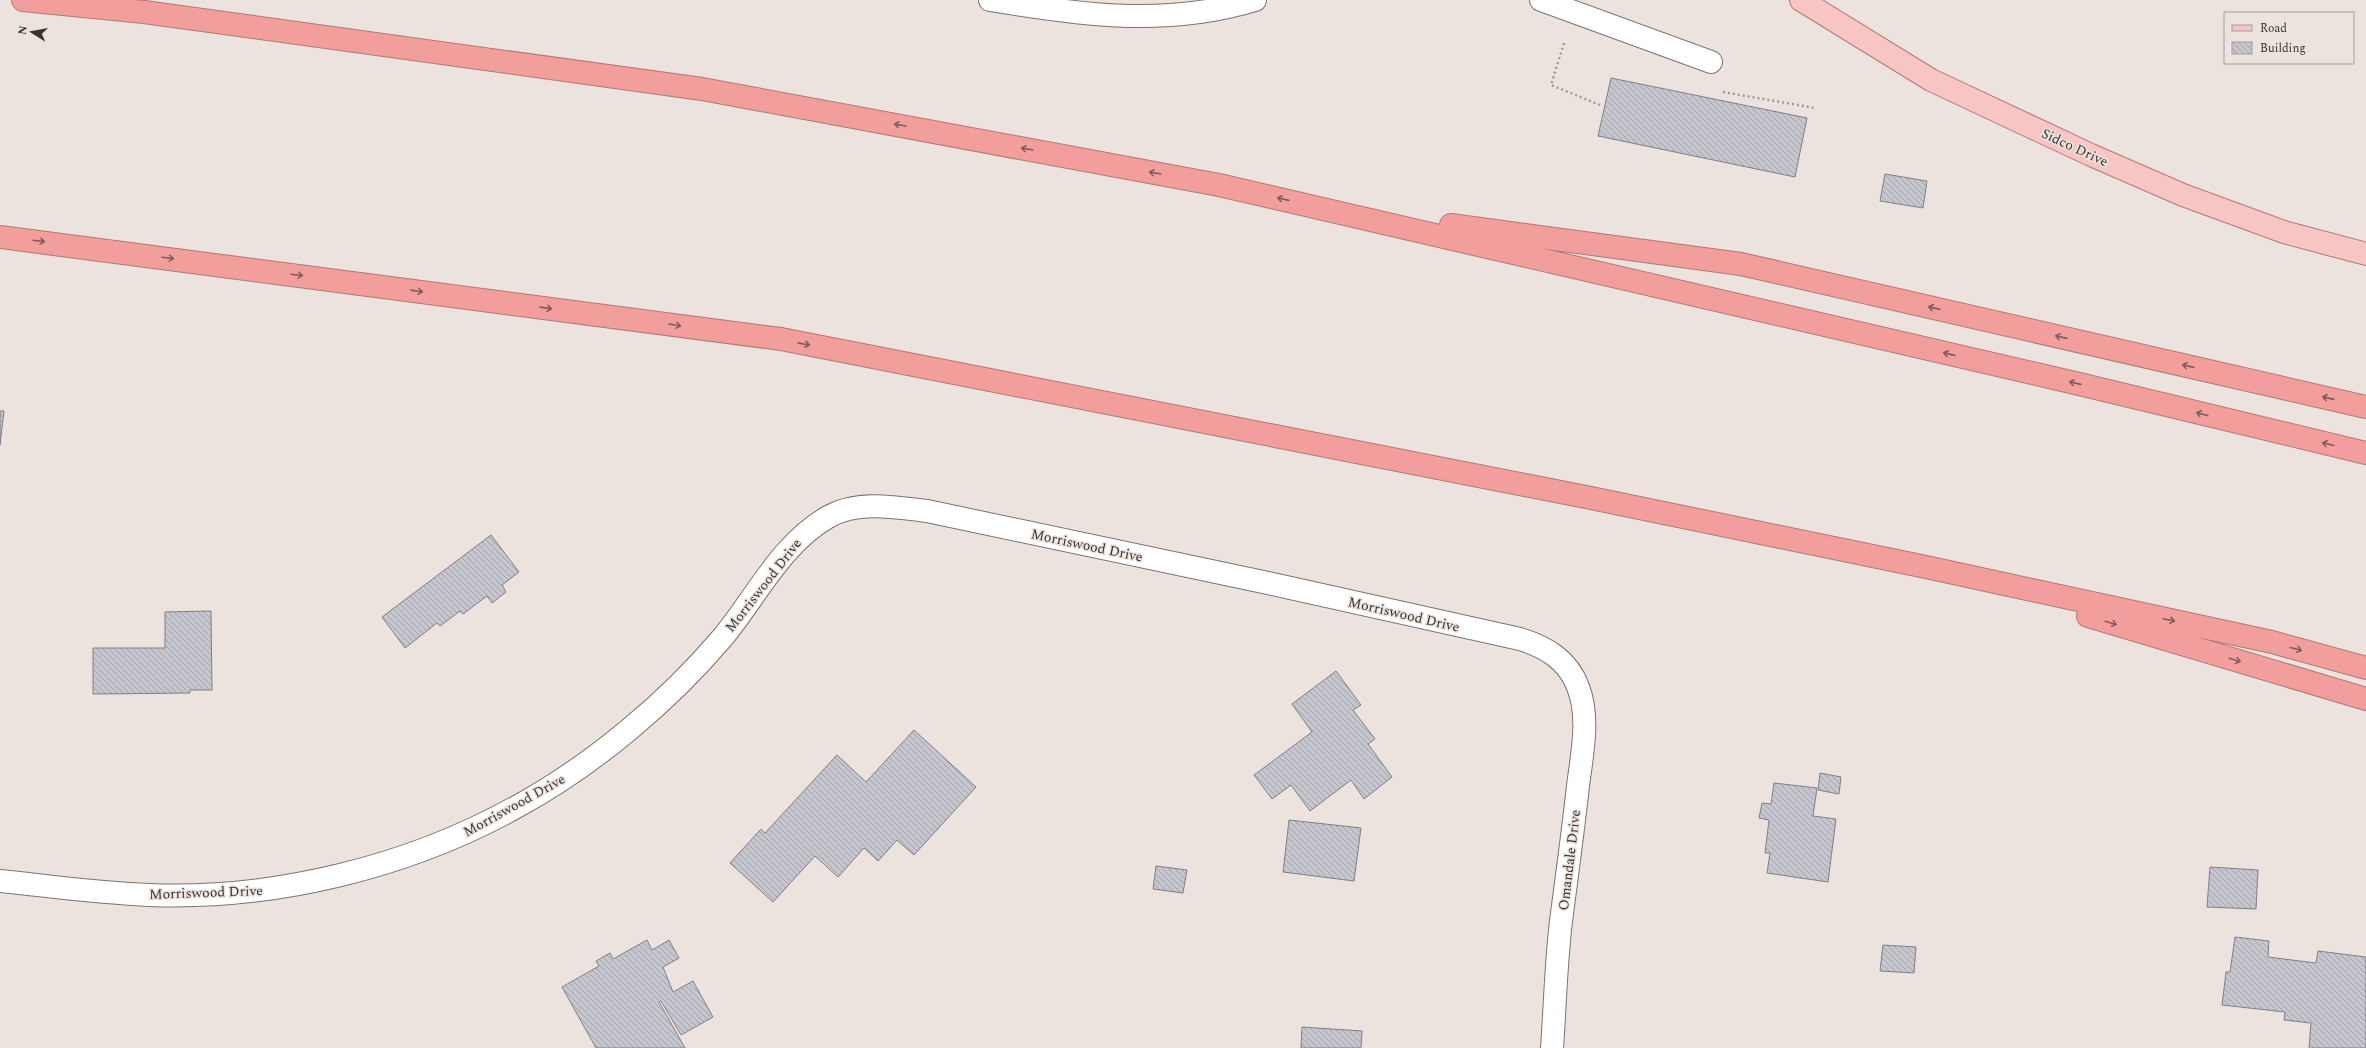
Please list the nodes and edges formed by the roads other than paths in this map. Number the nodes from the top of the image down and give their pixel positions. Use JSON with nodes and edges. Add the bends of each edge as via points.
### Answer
{"nodes":[{"id":1,"x":23,"y":0,"type":"edge"},
{"id":2,"x":990,"y":0,"type":"edge"},
{"id":3,"x":1255,"y":0,"type":"edge"},
{"id":4,"x":1541,"y":0,"type":"edge"},
{"id":5,"x":1801,"y":0,"type":"edge"},
{"id":6,"x":1711,"y":62,"type":"dead end"},
{"id":7,"x":1321,"y":208,"type":"junction"},
{"id":8,"x":0,"y":237,"type":"edge"},
{"id":9,"x":2366,"y":254,"type":"edge"},
{"id":10,"x":2366,"y":407,"type":"edge"},
{"id":11,"x":2366,"y":453,"type":"edge"},
{"id":12,"x":1926,"y":567,"type":"junction"},
{"id":13,"x":2366,"y":668,"type":"edge"},
{"id":14,"x":1571,"y":674,"type":"joint"},
{"id":15,"x":2366,"y":699,"type":"edge"},
{"id":16,"x":0,"y":881,"type":"edge"},
{"id":17,"x":1552,"y":1048,"type":"edge"}],
"edges":[{"from":7,"to":1,"type":"highway","one_way":true,"via":[[1219,185],[702,89],[144,12]]},
{"from":2,"to":3,"type":"street","via":[[1035,8],[1137,18],[1202,13]]},
{"from":4,"to":6,"type":"street"},
{"from":5,"to":9,"type":"main road","name":"Sidco Drive","via":[[1931,80],[2091,155],[2183,195],[2284,232]]},
{"from":10,"to":7,"type":"highway","one_way":true,"via":[[1741,264]]},
{"from":11,"to":7,"type":"highway","one_way":true},
{"from":8,"to":12,"type":"highway","one_way":true,"via":[[781,339],[1586,497]]},
{"from":12,"to":13,"type":"highway","one_way":true,"via":[[2272,642]]},
{"from":12,"to":15,"type":"highway","one_way":true},
{"from":14,"to":16,"type":"street","name":"Morriswood Drive","via":[[1553,653],[1540,645],[1520,639],[927,511],[890,506],[850,508],[830,516],[801,537],[777,564],[723,636],[685,677],[604,750],[563,780],[517,807],[437,846],[363,868],[248,892],[148,895]]},
{"from":14,"to":17,"type":"street","name":"Omandale Drive","via":[[1578,686],[1582,702],[1584,738],[1561,923]]}]}
